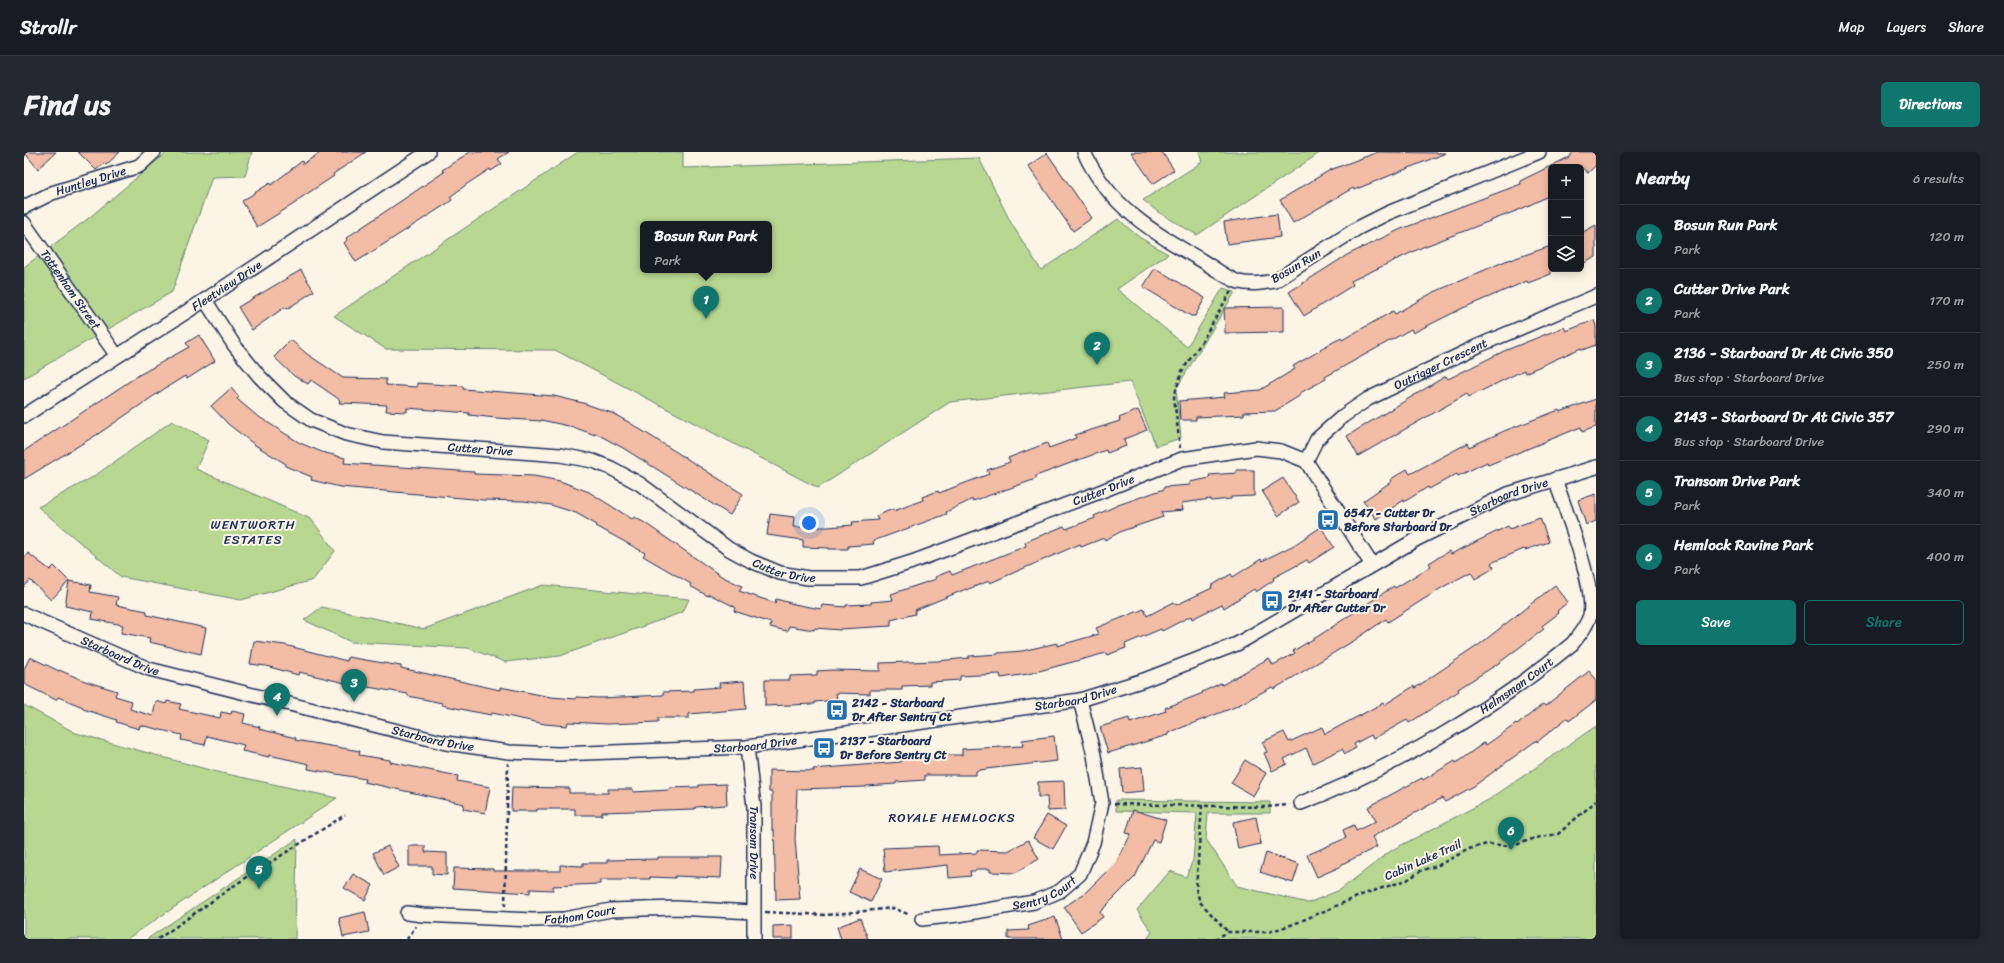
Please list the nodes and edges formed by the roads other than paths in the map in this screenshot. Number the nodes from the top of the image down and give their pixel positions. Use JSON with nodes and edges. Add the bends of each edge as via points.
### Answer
{"nodes":[{"id":1,"x":154,"y":152,"type":"edge"},
{"id":2,"x":428,"y":152,"type":"edge"},
{"id":3,"x":1084,"y":152,"type":"edge"},
{"id":4,"x":1539,"y":152,"type":"edge"},
{"id":5,"x":24,"y":207,"type":"edge"},
{"id":6,"x":24,"y":223,"type":"edge"},
{"id":7,"x":1596,"y":296,"type":"edge"},
{"id":8,"x":206,"y":300,"type":"junction"},
{"id":9,"x":117,"y":356,"type":"junction"},
{"id":10,"x":24,"y":416,"type":"edge"},
{"id":11,"x":1306,"y":461,"type":"junction"},
{"id":12,"x":1596,"y":467,"type":"edge"},
{"id":13,"x":1555,"y":479,"type":"junction"},
{"id":14,"x":1372,"y":565,"type":"junction"},
{"id":15,"x":24,"y":614,"type":"edge"},
{"id":16,"x":1080,"y":700,"type":"junction"},
{"id":17,"x":747,"y":747,"type":"junction"},
{"id":18,"x":1301,"y":803,"type":"road end"},
{"id":19,"x":753,"y":912,"type":"junction"},
{"id":20,"x":407,"y":913,"type":"dead end"},
{"id":21,"x":922,"y":919,"type":"road end"},
{"id":22,"x":754,"y":939,"type":"edge"}],
"edges":[{"from":1,"to":5,"type":"street","name":"Huntley Drive","via":[[139,166],[52,193]]},
{"from":2,"to":8,"type":"street","name":"Fleetview Drive"},
{"from":3,"to":4,"type":"street","name":"Bosun Run","via":[[1102,183],[1120,205],[1137,220],[1236,281],[1259,284],[1275,281],[1358,228],[1388,213]]},
{"from":6,"to":9,"type":"street","name":"Tottenham Street"},
{"from":7,"to":11,"type":"street","name":"Outrigger Crescent","via":[[1480,345],[1368,399],[1317,439]]},
{"from":8,"to":9,"type":"street","name":"Fleetview Drive"},
{"from":8,"to":11,"type":"street","name":"Cutter Drive","via":[[234,345],[258,376],[285,402],[311,420],[346,434],[383,442],[560,456],[593,461],[640,484],[734,552],[780,573],[808,578],[861,578],[1090,496],[1182,459],[1256,448],[1281,450]]},
{"from":9,"to":10,"type":"street","name":"Fleetview Drive"},
{"from":11,"to":14,"type":"street"},
{"from":12,"to":13,"type":"street","name":"Starboard Drive"},
{"from":13,"to":14,"type":"street","name":"Starboard Drive","via":[[1508,494],[1417,539]]},
{"from":13,"to":18,"type":"street","name":"Helmsman Court","via":[[1585,570],[1591,600],[1590,615],[1572,644],[1464,721],[1403,757],[1335,790]]},
{"from":14,"to":16,"type":"street","name":"Starboard Drive","via":[[1236,644],[1144,680]]},
{"from":15,"to":17,"type":"street","name":"Starboard Drive","via":[[149,669],[446,743],[509,752],[558,754]]},
{"from":16,"to":17,"type":"street","name":"Starboard Drive"},
{"from":16,"to":21,"type":"street","name":"Sentry Court","via":[[1102,803],[1093,842],[1080,874],[1060,891],[1034,902]]},
{"from":17,"to":19,"type":"street","name":"Transom Drive","via":[[754,806]]},
{"from":19,"to":20,"type":"street","name":"Fathom Court","via":[[676,908],[611,910],[564,919],[423,916]]},
{"from":19,"to":22,"type":"street","name":"Transom Drive"}]}
